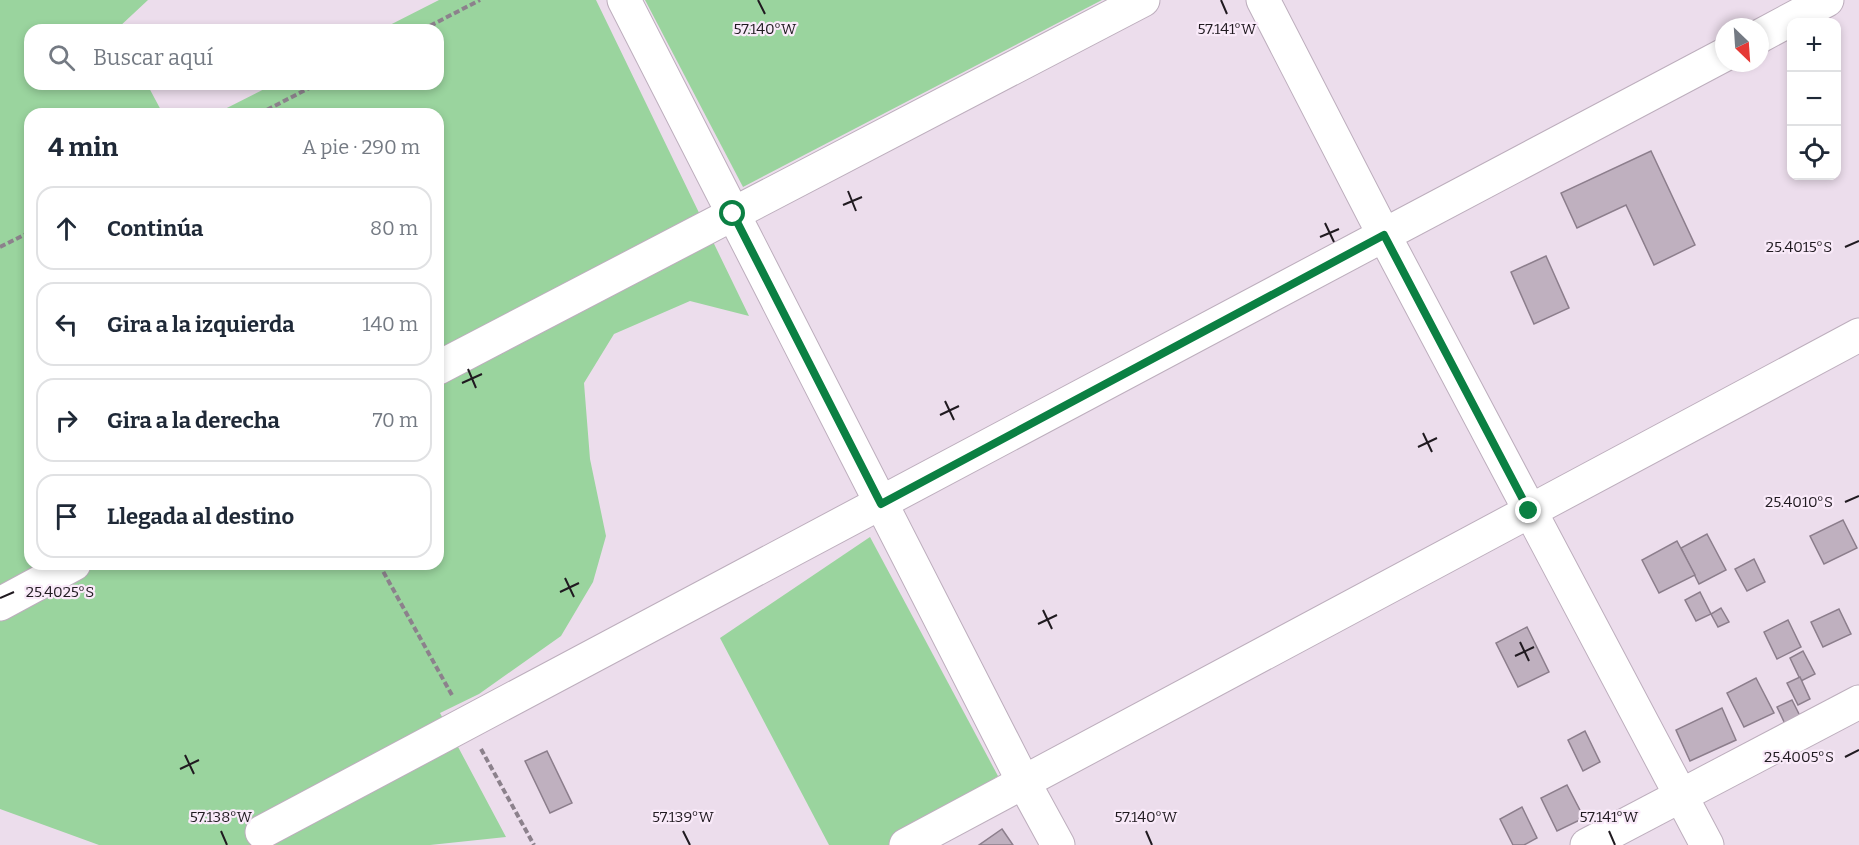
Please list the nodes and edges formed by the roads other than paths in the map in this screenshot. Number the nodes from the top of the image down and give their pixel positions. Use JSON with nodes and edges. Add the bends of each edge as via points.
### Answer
{"nodes":[{"id":1,"x":624,"y":0,"type":"edge"},
{"id":2,"x":1143,"y":0,"type":"edge"},
{"id":3,"x":1263,"y":0,"type":"edge"},
{"id":4,"x":1827,"y":0,"type":"edge"},
{"id":5,"x":1769,"y":31,"type":"edge"},
{"id":6,"x":1715,"y":60,"type":"edge"},
{"id":7,"x":733,"y":214,"type":"junction"},
{"id":8,"x":1384,"y":235,"type":"junction"},
{"id":9,"x":1859,"y":335,"type":"edge"},
{"id":10,"x":444,"y":365,"type":"edge"},
{"id":11,"x":881,"y":504,"type":"junction"},
{"id":12,"x":1529,"y":511,"type":"junction"},
{"id":13,"x":63,"y":570,"type":"edge"},
{"id":14,"x":0,"y":604,"type":"edge"},
{"id":15,"x":1859,"y":702,"type":"edge"},
{"id":16,"x":1023,"y":781,"type":"junction"},
{"id":17,"x":1682,"y":795,"type":"junction"},
{"id":18,"x":262,"y":832,"type":"dead end"},
{"id":19,"x":906,"y":845,"type":"edge"},
{"id":20,"x":1058,"y":845,"type":"edge"},
{"id":21,"x":1587,"y":845,"type":"edge"},
{"id":22,"x":1707,"y":845,"type":"edge"}],
"edges":[{"from":1,"to":7,"type":"street"},
{"from":2,"to":7,"type":"street"},
{"from":3,"to":8,"type":"street"},
{"from":4,"to":5,"type":"street"},
{"from":6,"to":8,"type":"street"},
{"from":7,"to":10,"type":"street"},
{"from":7,"to":11,"type":"street"},
{"from":8,"to":11,"type":"street"},
{"from":8,"to":12,"type":"street"},
{"from":9,"to":12,"type":"street"},
{"from":11,"to":16,"type":"street"},
{"from":11,"to":18,"type":"street"},
{"from":12,"to":16,"type":"street"},
{"from":12,"to":17,"type":"street"},
{"from":13,"to":14,"type":"street"},
{"from":15,"to":17,"type":"street"},
{"from":16,"to":19,"type":"street"},
{"from":16,"to":20,"type":"street"},
{"from":17,"to":21,"type":"street"},
{"from":17,"to":22,"type":"street"}]}
